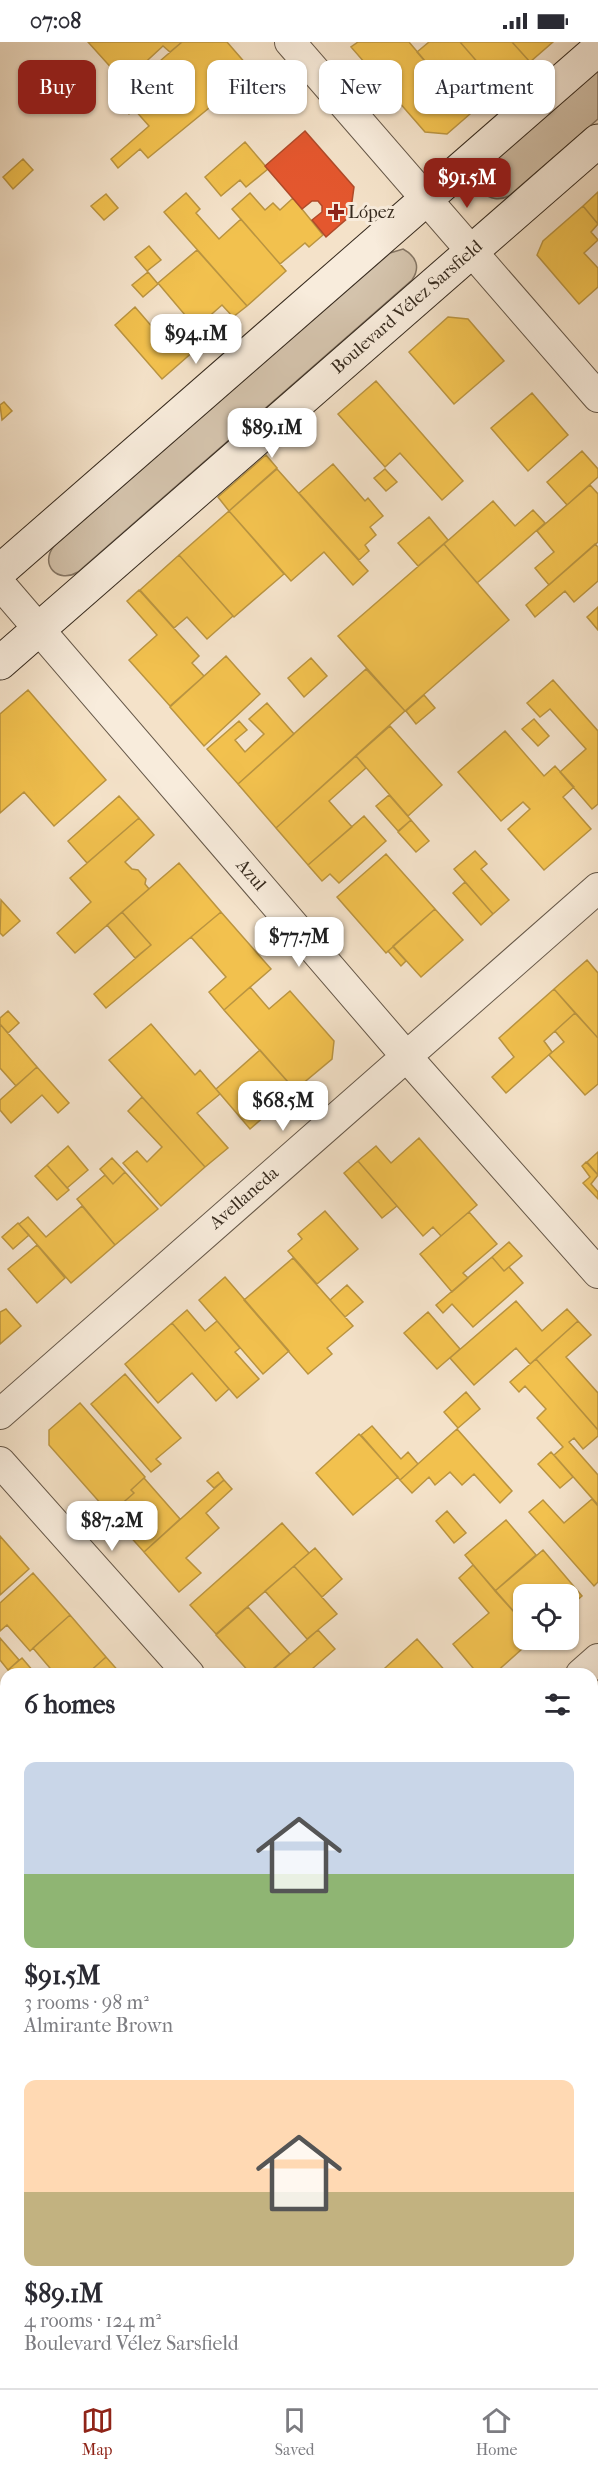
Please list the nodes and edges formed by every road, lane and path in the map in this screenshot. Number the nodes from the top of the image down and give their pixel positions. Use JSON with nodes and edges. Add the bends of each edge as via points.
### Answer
{"nodes":[{"id":1,"x":290,"y":42,"type":"edge"},
{"id":2,"x":598,"y":49,"type":"edge"},
{"id":3,"x":598,"y":141,"type":"edge"},
{"id":4,"x":426,"y":198,"type":"junction"},
{"id":5,"x":471,"y":251,"type":"junction"},
{"id":6,"x":598,"y":397,"type":"edge"},
{"id":7,"x":0,"y":571,"type":"edge"},
{"id":8,"x":0,"y":584,"type":"edge"},
{"id":9,"x":39,"y":629,"type":"junction"},
{"id":10,"x":0,"y":663,"type":"edge"},
{"id":11,"x":598,"y":888,"type":"edge"},
{"id":12,"x":406,"y":1056,"type":"junction"},
{"id":13,"x":598,"y":1273,"type":"edge"},
{"id":14,"x":0,"y":1414,"type":"edge"},
{"id":15,"x":0,"y":1461,"type":"edge"},
{"id":16,"x":184,"y":1668,"type":"edge"}],
"edges":[{"from":1,"to":4,"type":"street"},
{"from":2,"to":4,"type":"main road"},
{"from":3,"to":5,"type":"main road","name":"Boulevard Vélez Sarsfield"},
{"from":4,"to":5,"type":"street"},
{"from":4,"to":7,"type":"main road"},
{"from":5,"to":6,"type":"street"},
{"from":5,"to":9,"type":"main road","name":"Boulevard Vélez Sarsfield"},
{"from":8,"to":9,"type":"street","name":"Azul"},
{"from":9,"to":10,"type":"main road","name":"Boulevard Vélez Sarsfield"},
{"from":9,"to":12,"type":"street","name":"Azul"},
{"from":11,"to":12,"type":"street","name":"Avellaneda"},
{"from":12,"to":13,"type":"street","name":"Azul"},
{"from":12,"to":14,"type":"street","name":"Avellaneda"},
{"from":15,"to":16,"type":"street"}]}
